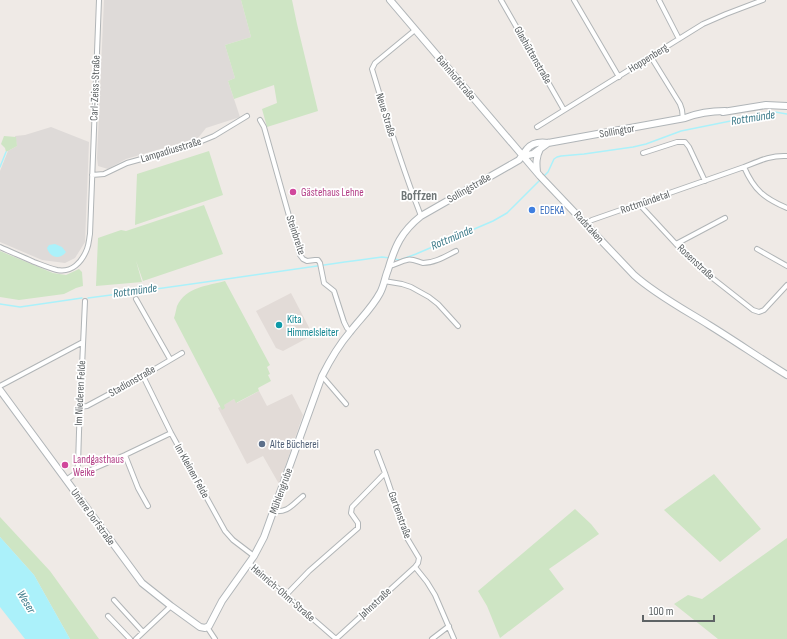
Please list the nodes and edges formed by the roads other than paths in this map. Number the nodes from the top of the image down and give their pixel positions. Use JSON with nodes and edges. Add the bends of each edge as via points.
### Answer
{"nodes":[{"id":1,"x":99,"y":0,"type":"edge"},
{"id":2,"x":390,"y":0,"type":"edge"},
{"id":3,"x":501,"y":0,"type":"edge"},
{"id":4,"x":574,"y":0,"type":"edge"},
{"id":5,"x":659,"y":0,"type":"edge"},
{"id":6,"x":763,"y":0,"type":"edge"},
{"id":7,"x":415,"y":30,"type":"junction"},
{"id":8,"x":679,"y":39,"type":"junction"},
{"id":9,"x":651,"y":57,"type":"junction"},
{"id":10,"x":619,"y":77,"type":"junction"},
{"id":11,"x":787,"y":106,"type":"edge"},
{"id":12,"x":564,"y":110,"type":"junction"},
{"id":13,"x":247,"y":116,"type":"dead end"},
{"id":14,"x":684,"y":118,"type":"junction"},
{"id":15,"x":260,"y":120,"type":"dead end"},
{"id":16,"x":537,"y":127,"type":"dead end"},
{"id":17,"x":548,"y":143,"type":"junction"},
{"id":18,"x":540,"y":149,"type":"junction"},
{"id":19,"x":643,"y":153,"type":"dead end"},
{"id":20,"x":523,"y":156,"type":"junction"},
{"id":21,"x":787,"y":156,"type":"edge"},
{"id":22,"x":744,"y":167,"type":"junction"},
{"id":23,"x":92,"y":175,"type":"junction"},
{"id":24,"x":540,"y":176,"type":"junction"},
{"id":25,"x":705,"y":181,"type":"junction"},
{"id":26,"x":639,"y":204,"type":"junction"},
{"id":27,"x":787,"y":208,"type":"edge"},
{"id":28,"x":421,"y":216,"type":"junction"},
{"id":29,"x":725,"y":218,"type":"dead end"},
{"id":30,"x":585,"y":224,"type":"junction"},
{"id":31,"x":676,"y":244,"type":"junction"},
{"id":32,"x":0,"y":247,"type":"edge"},
{"id":33,"x":757,"y":249,"type":"dead end"},
{"id":34,"x":456,"y":251,"type":"dead end"},
{"id":35,"x":390,"y":263,"type":"junction"},
{"id":36,"x":787,"y":266,"type":"edge"},
{"id":37,"x":384,"y":281,"type":"junction"},
{"id":38,"x":787,"y":285,"type":"edge"},
{"id":39,"x":136,"y":299,"type":"dead end"},
{"id":40,"x":85,"y":301,"type":"dead end"},
{"id":41,"x":372,"y":305,"type":"joint"},
{"id":42,"x":458,"y":326,"type":"dead end"},
{"id":43,"x":350,"y":331,"type":"junction"},
{"id":44,"x":82,"y":342,"type":"junction"},
{"id":45,"x":182,"y":353,"type":"dead end"},
{"id":46,"x":170,"y":359,"type":"junction"},
{"id":47,"x":787,"y":375,"type":"edge"},
{"id":48,"x":143,"y":376,"type":"junction"},
{"id":49,"x":322,"y":376,"type":"junction"},
{"id":50,"x":0,"y":386,"type":"edge"},
{"id":51,"x":0,"y":390,"type":"edge"},
{"id":52,"x":346,"y":404,"type":"dead end"},
{"id":53,"x":80,"y":407,"type":"junction"},
{"id":54,"x":171,"y":433,"type":"junction"},
{"id":55,"x":377,"y":452,"type":"dead end"},
{"id":56,"x":125,"y":455,"type":"junction"},
{"id":57,"x":76,"y":473,"type":"junction"},
{"id":58,"x":385,"y":473,"type":"junction"},
{"id":59,"x":66,"y":480,"type":"junction"},
{"id":60,"x":303,"y":496,"type":"dead end"},
{"id":61,"x":148,"y":506,"type":"dead end"},
{"id":62,"x":273,"y":511,"type":"junction"},
{"id":63,"x":254,"y":556,"type":"junction"},
{"id":64,"x":248,"y":563,"type":"junction"},
{"id":65,"x":415,"y":567,"type":"junction"},
{"id":66,"x":286,"y":595,"type":"junction"},
{"id":67,"x":114,"y":600,"type":"dead end"},
{"id":68,"x":171,"y":606,"type":"junction"},
{"id":69,"x":108,"y":616,"type":"dead end"},
{"id":70,"x":449,"y":626,"type":"junction"},
{"id":71,"x":205,"y":628,"type":"junction"},
{"id":72,"x":143,"y":632,"type":"junction"},
{"id":73,"x":130,"y":639,"type":"edge"},
{"id":74,"x":136,"y":639,"type":"edge"},
{"id":75,"x":215,"y":639,"type":"edge"},
{"id":76,"x":336,"y":639,"type":"edge"},
{"id":77,"x":432,"y":639,"type":"edge"},
{"id":78,"x":454,"y":639,"type":"edge"}],
"edges":[{"from":1,"to":23,"type":"street","name":"Carl-Zeiss-Straße"},
{"from":2,"to":7,"type":"street","name":"Bahnhofstraße"},
{"from":3,"to":12,"type":"street","name":"Glashüttenstraße"},
{"from":4,"to":10,"type":"street"},
{"from":5,"to":8,"type":"street"},
{"from":6,"to":8,"type":"street","name":"Hoppenberg","via":[[703,24]]},
{"from":7,"to":20,"type":"street","name":"Bahnhofstraße"},
{"from":7,"to":28,"type":"street","name":"Neue Straße","via":[[375,63],[372,69],[394,143]]},
{"from":8,"to":9,"type":"street","name":"Hoppenberg"},
{"from":9,"to":10,"type":"street","name":"Hoppenberg"},
{"from":9,"to":14,"type":"street","via":[[680,104]]},
{"from":10,"to":12,"type":"street","name":"Hoppenberg"},
{"from":11,"to":14,"type":"street","name":"Sollingtor","via":[[762,105],[694,119]]},
{"from":12,"to":16,"type":"street","name":"Hoppenberg"},
{"from":13,"to":23,"type":"street","name":"Lampadiusstraße","via":[[214,136],[192,145],[127,163],[104,174]]},
{"from":14,"to":17,"type":"street","name":"Sollingtor"},
{"from":15,"to":43,"type":"street","name":"Steinbreite","via":[[300,255],[307,261],[318,260],[324,283],[334,291],[344,322]]},
{"from":17,"to":18,"type":"street","name":"Sollingtor"},
{"from":17,"to":20,"type":"street","name":"Sollingtor","via":[[540,142],[532,146]]},
{"from":18,"to":20,"type":"street","name":"Sollingtor"},
{"from":18,"to":24,"type":"street","via":[[536,163]]},
{"from":19,"to":25,"type":"street","via":[[684,142],[689,147]]},
{"from":20,"to":24,"type":"street","name":"Radstaken"},
{"from":20,"to":28,"type":"street","name":"Sollingstraße"},
{"from":21,"to":22,"type":"street","name":"Rottmündetal","via":[[774,156]]},
{"from":22,"to":25,"type":"street","name":"Rottmündetal"},
{"from":22,"to":27,"type":"street","via":[[759,192]]},
{"from":23,"to":32,"type":"street","name":"Carl-Zeiss-Straße","via":[[88,248],[79,264],[68,270],[58,270]]},
{"from":24,"to":30,"type":"street","name":"Radstaken"},
{"from":25,"to":26,"type":"street","name":"Rottmündetal"},
{"from":26,"to":30,"type":"street","name":"Rottmündetal"},
{"from":26,"to":31,"type":"street","name":"Rosenstraße"},
{"from":28,"to":35,"type":"street","name":"Sollingstraße","via":[[404,232],[395,247]]},
{"from":29,"to":31,"type":"street"},
{"from":30,"to":47,"type":"street","name":"Radstaken","via":[[649,287]]},
{"from":31,"to":38,"type":"street","name":"Rosenstraße","via":[[706,273],[753,310],[764,310]]},
{"from":33,"to":36,"type":"street"},
{"from":34,"to":35,"type":"street","via":[[436,261],[425,263],[407,260],[396,265]]},
{"from":35,"to":37,"type":"street","name":"Sollingstraße"},
{"from":37,"to":41,"type":"street","name":"Sollingstraße"},
{"from":37,"to":42,"type":"street","via":[[411,287],[429,297]]},
{"from":39,"to":46,"type":"street"},
{"from":40,"to":44,"type":"street","name":"Im Niederen Felde"},
{"from":41,"to":43,"type":"street","name":"Mühlengrube"},
{"from":43,"to":49,"type":"street","name":"Mühlengrube"},
{"from":44,"to":50,"type":"street"},
{"from":44,"to":53,"type":"street","name":"Im Niederen Felde"},
{"from":45,"to":46,"type":"street","name":"Stadionstraße"},
{"from":46,"to":48,"type":"street","name":"Stadionstraße"},
{"from":48,"to":53,"type":"street","name":"Stadionstraße","via":[[87,406]]},
{"from":48,"to":54,"type":"street","name":"Im Kleinen Felde"},
{"from":49,"to":52,"type":"street"},
{"from":49,"to":62,"type":"street","name":"Mühlengrube"},
{"from":51,"to":59,"type":"street","name":"Untere Dorfstraße"},
{"from":53,"to":57,"type":"street","name":"Im Niederen Felde"},
{"from":54,"to":56,"type":"street"},
{"from":54,"to":63,"type":"street","name":"Im Kleinen Felde","via":[[225,531]]},
{"from":55,"to":58,"type":"street","name":"Gartenstraße"},
{"from":56,"to":57,"type":"street","via":[[86,472]]},
{"from":56,"to":61,"type":"street"},
{"from":57,"to":59,"type":"street"},
{"from":58,"to":65,"type":"street","name":"Gartenstraße","via":[[407,538],[419,558]]},
{"from":58,"to":66,"type":"street","name":"Gartenstraße","via":[[352,508],[351,513],[358,523],[358,528]]},
{"from":59,"to":68,"type":"street","name":"Untere Dorfstraße","via":[[142,583]]},
{"from":60,"to":62,"type":"street","via":[[285,511]]},
{"from":62,"to":63,"type":"street","name":"Mühlengrube"},
{"from":63,"to":64,"type":"street","name":"Mühlengrube"},
{"from":64,"to":66,"type":"street","name":"Heinrich-Ohm-Straße"},
{"from":64,"to":71,"type":"street","name":"Mühlengrube","via":[[222,601],[209,626]]},
{"from":65,"to":70,"type":"street","via":[[435,595]]},
{"from":65,"to":76,"type":"street","name":"Jahnstraße"},
{"from":66,"to":76,"type":"street","name":"Heinrich-Ohm-Straße"},
{"from":67,"to":72,"type":"street"},
{"from":68,"to":71,"type":"street","name":"Untere Dorfstraße"},
{"from":68,"to":72,"type":"street"},
{"from":69,"to":73,"type":"street"},
{"from":70,"to":77,"type":"street"},
{"from":70,"to":78,"type":"street"},
{"from":71,"to":75,"type":"street"},
{"from":72,"to":74,"type":"street"}]}
